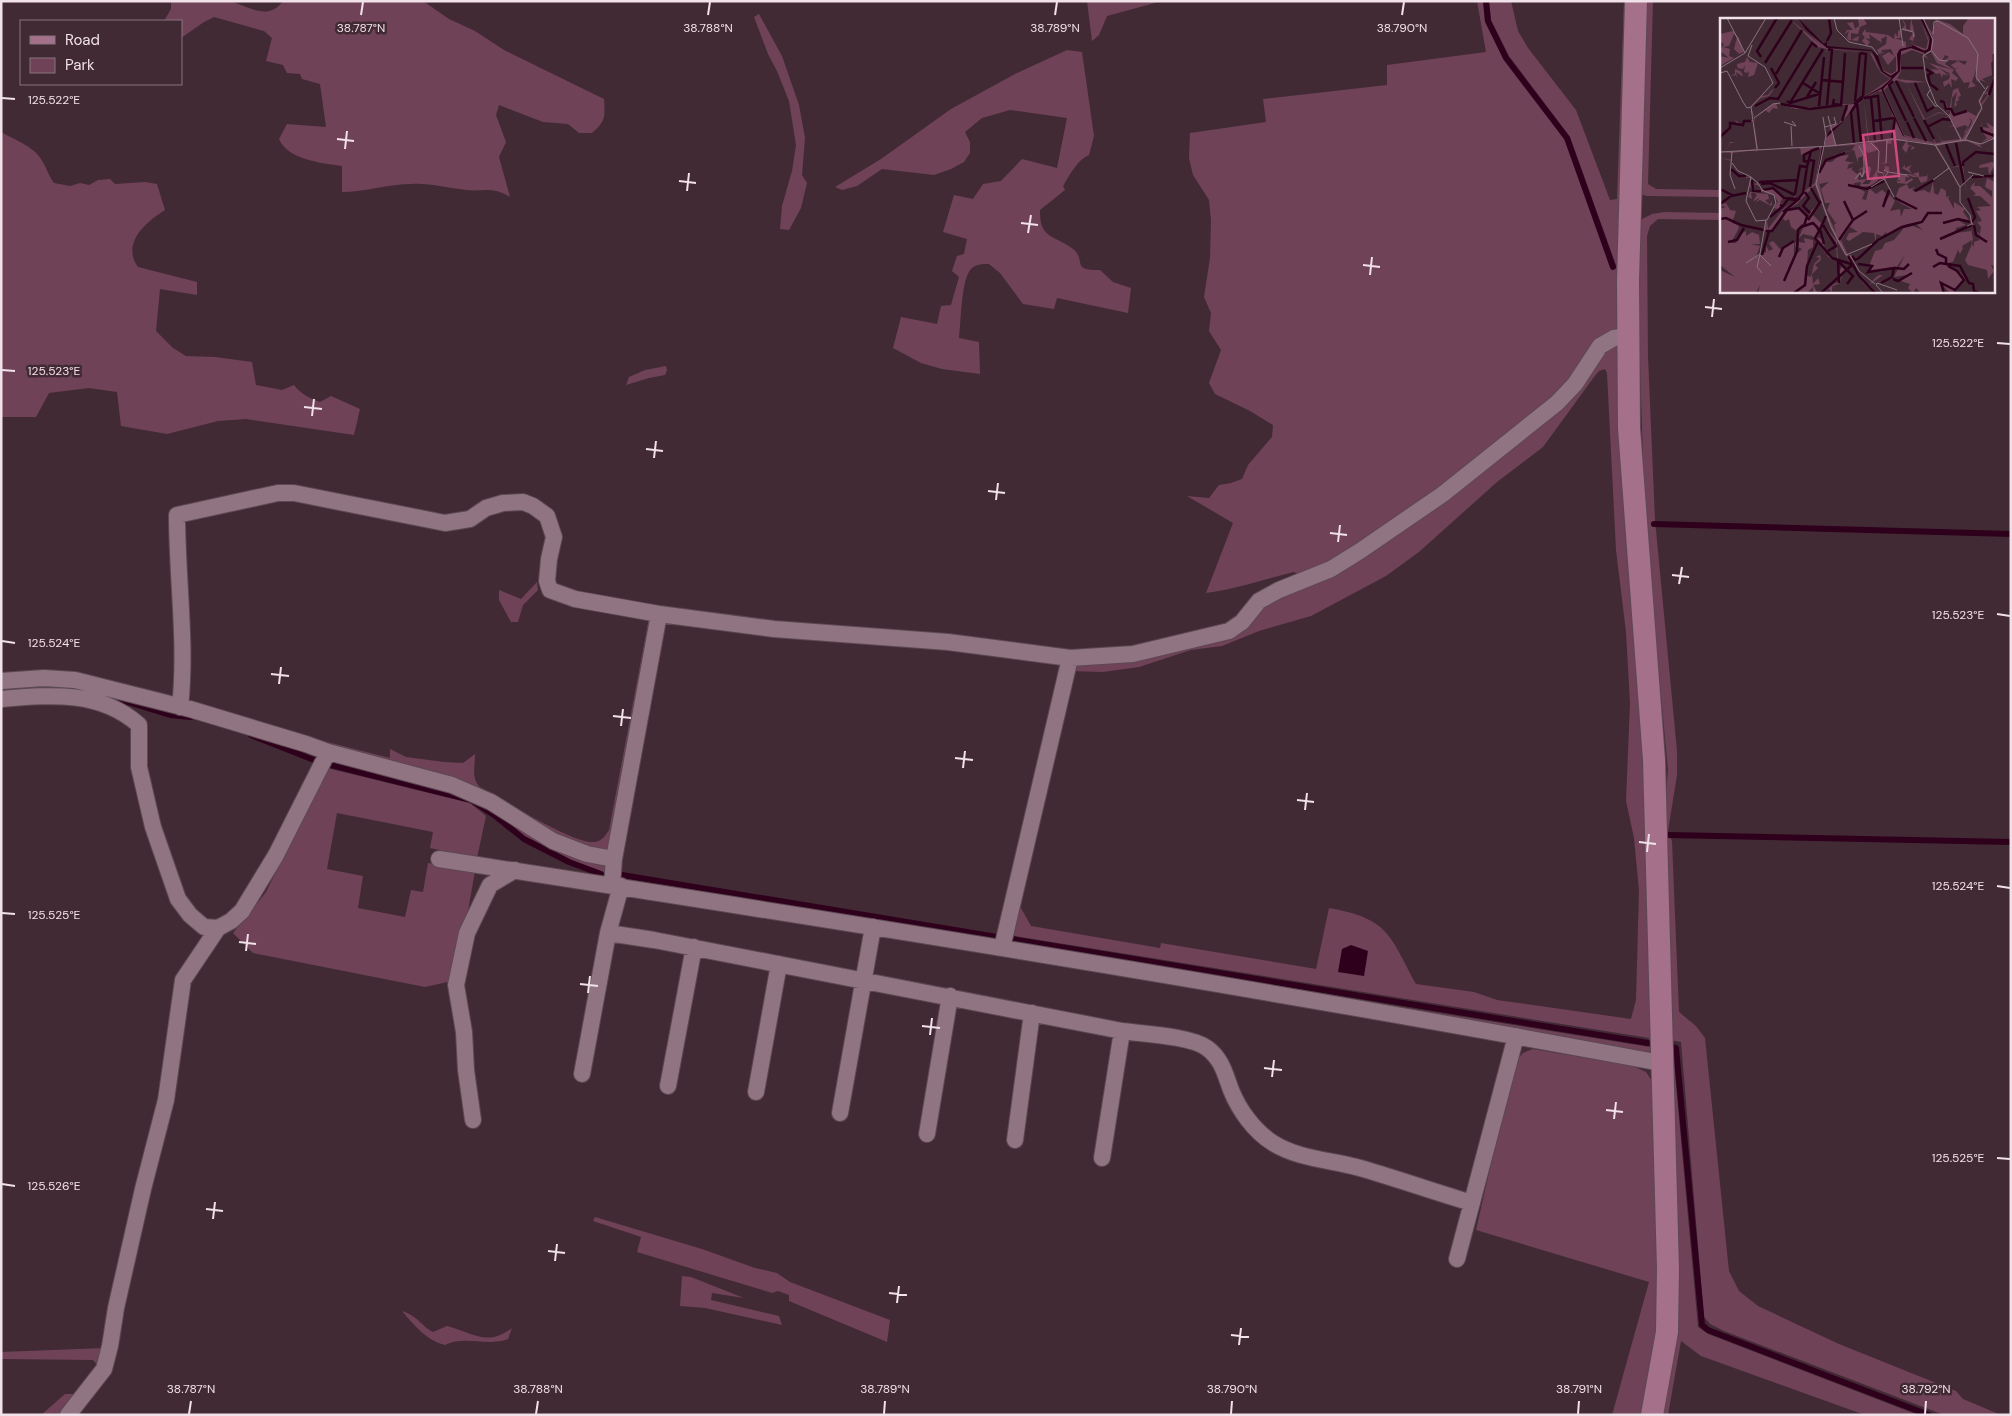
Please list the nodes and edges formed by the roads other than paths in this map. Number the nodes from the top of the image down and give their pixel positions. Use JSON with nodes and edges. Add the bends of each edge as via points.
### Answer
{"nodes":[{"id":1,"x":1636,"y":1,"type":"edge"},
{"id":2,"x":1627,"y":336,"type":"junction"},
{"id":3,"x":659,"y":614,"type":"junction"},
{"id":4,"x":1070,"y":658,"type":"junction"},
{"id":5,"x":1,"y":681,"type":"edge"},
{"id":6,"x":1,"y":699,"type":"edge"},
{"id":7,"x":180,"y":707,"type":"junction"},
{"id":8,"x":328,"y":752,"type":"junction"},
{"id":9,"x":439,"y":858,"type":"dead end"},
{"id":10,"x":614,"y":859,"type":"junction"},
{"id":11,"x":515,"y":870,"type":"junction"},
{"id":12,"x":616,"y":885,"type":"junction"},
{"id":13,"x":873,"y":927,"type":"junction"},
{"id":14,"x":218,"y":928,"type":"junction"},
{"id":15,"x":608,"y":933,"type":"junction"},
{"id":16,"x":694,"y":947,"type":"junction"},
{"id":17,"x":1002,"y":948,"type":"junction"},
{"id":18,"x":780,"y":964,"type":"junction"},
{"id":19,"x":864,"y":980,"type":"junction"},
{"id":20,"x":950,"y":996,"type":"junction"},
{"id":21,"x":1032,"y":1013,"type":"junction"},
{"id":22,"x":1122,"y":1031,"type":"junction"},
{"id":23,"x":1516,"y":1036,"type":"junction"},
{"id":24,"x":1661,"y":1063,"type":"junction"},
{"id":25,"x":582,"y":1074,"type":"dead end"},
{"id":26,"x":668,"y":1086,"type":"dead end"},
{"id":27,"x":756,"y":1092,"type":"dead end"},
{"id":28,"x":840,"y":1113,"type":"dead end"},
{"id":29,"x":472,"y":1120,"type":"dead end"},
{"id":30,"x":927,"y":1134,"type":"dead end"},
{"id":31,"x":1015,"y":1140,"type":"dead end"},
{"id":32,"x":1102,"y":1158,"type":"dead end"},
{"id":33,"x":1472,"y":1204,"type":"junction"},
{"id":34,"x":1457,"y":1259,"type":"dead end"},
{"id":35,"x":68,"y":1415,"type":"edge"},
{"id":36,"x":1652,"y":1415,"type":"edge"}],
"edges":[{"from":1,"to":2,"type":"street"},
{"from":2,"to":4,"type":"street","via":[[1614,338],[1600,346],[1575,384],[1557,403],[1443,494],[1331,568],[1260,601],[1242,622],[1229,631],[1133,654]]},
{"from":2,"to":24,"type":"street","via":[[1629,428],[1654,760]]},
{"from":3,"to":4,"type":"street","via":[[774,629],[948,642]]},
{"from":3,"to":7,"type":"street","via":[[575,599],[550,590],[547,581],[554,537],[547,516],[523,502],[503,503],[486,508],[470,519],[445,523],[294,492],[278,493],[177,515],[184,676]]},
{"from":3,"to":10,"type":"street"},
{"from":4,"to":17,"type":"street"},
{"from":5,"to":7,"type":"street","via":[[76,680]]},
{"from":6,"to":14,"type":"street","via":[[52,695],[96,701],[126,714],[139,725],[139,767],[152,827],[178,899],[190,916],[204,927]]},
{"from":7,"to":8,"type":"street"},
{"from":8,"to":10,"type":"street","via":[[452,785],[492,802],[553,841],[587,854]]},
{"from":8,"to":14,"type":"street","via":[[276,854],[242,911]]},
{"from":9,"to":11,"type":"street"},
{"from":10,"to":12,"type":"street"},
{"from":11,"to":12,"type":"street"},
{"from":11,"to":29,"type":"street","via":[[490,885],[467,933],[456,985]]},
{"from":12,"to":13,"type":"street"},
{"from":12,"to":15,"type":"street"},
{"from":13,"to":17,"type":"street"},
{"from":13,"to":19,"type":"street"},
{"from":14,"to":35,"type":"street","via":[[183,980],[166,1100],[104,1369]]},
{"from":15,"to":16,"type":"street"},
{"from":15,"to":25,"type":"street"},
{"from":16,"to":18,"type":"street"},
{"from":16,"to":26,"type":"street"},
{"from":17,"to":23,"type":"street"},
{"from":18,"to":19,"type":"street"},
{"from":18,"to":27,"type":"street"},
{"from":19,"to":20,"type":"street"},
{"from":19,"to":28,"type":"street"},
{"from":20,"to":21,"type":"street"},
{"from":20,"to":30,"type":"street"},
{"from":21,"to":22,"type":"street"},
{"from":21,"to":31,"type":"street"},
{"from":22,"to":32,"type":"street"},
{"from":22,"to":33,"type":"street","via":[[1190,1041],[1207,1048],[1227,1073],[1240,1109],[1270,1142],[1284,1150],[1359,1168]]},
{"from":23,"to":24,"type":"street"},
{"from":23,"to":33,"type":"street"},
{"from":24,"to":36,"type":"street","via":[[1668,1304],[1667,1332]]},
{"from":33,"to":34,"type":"street"}]}
